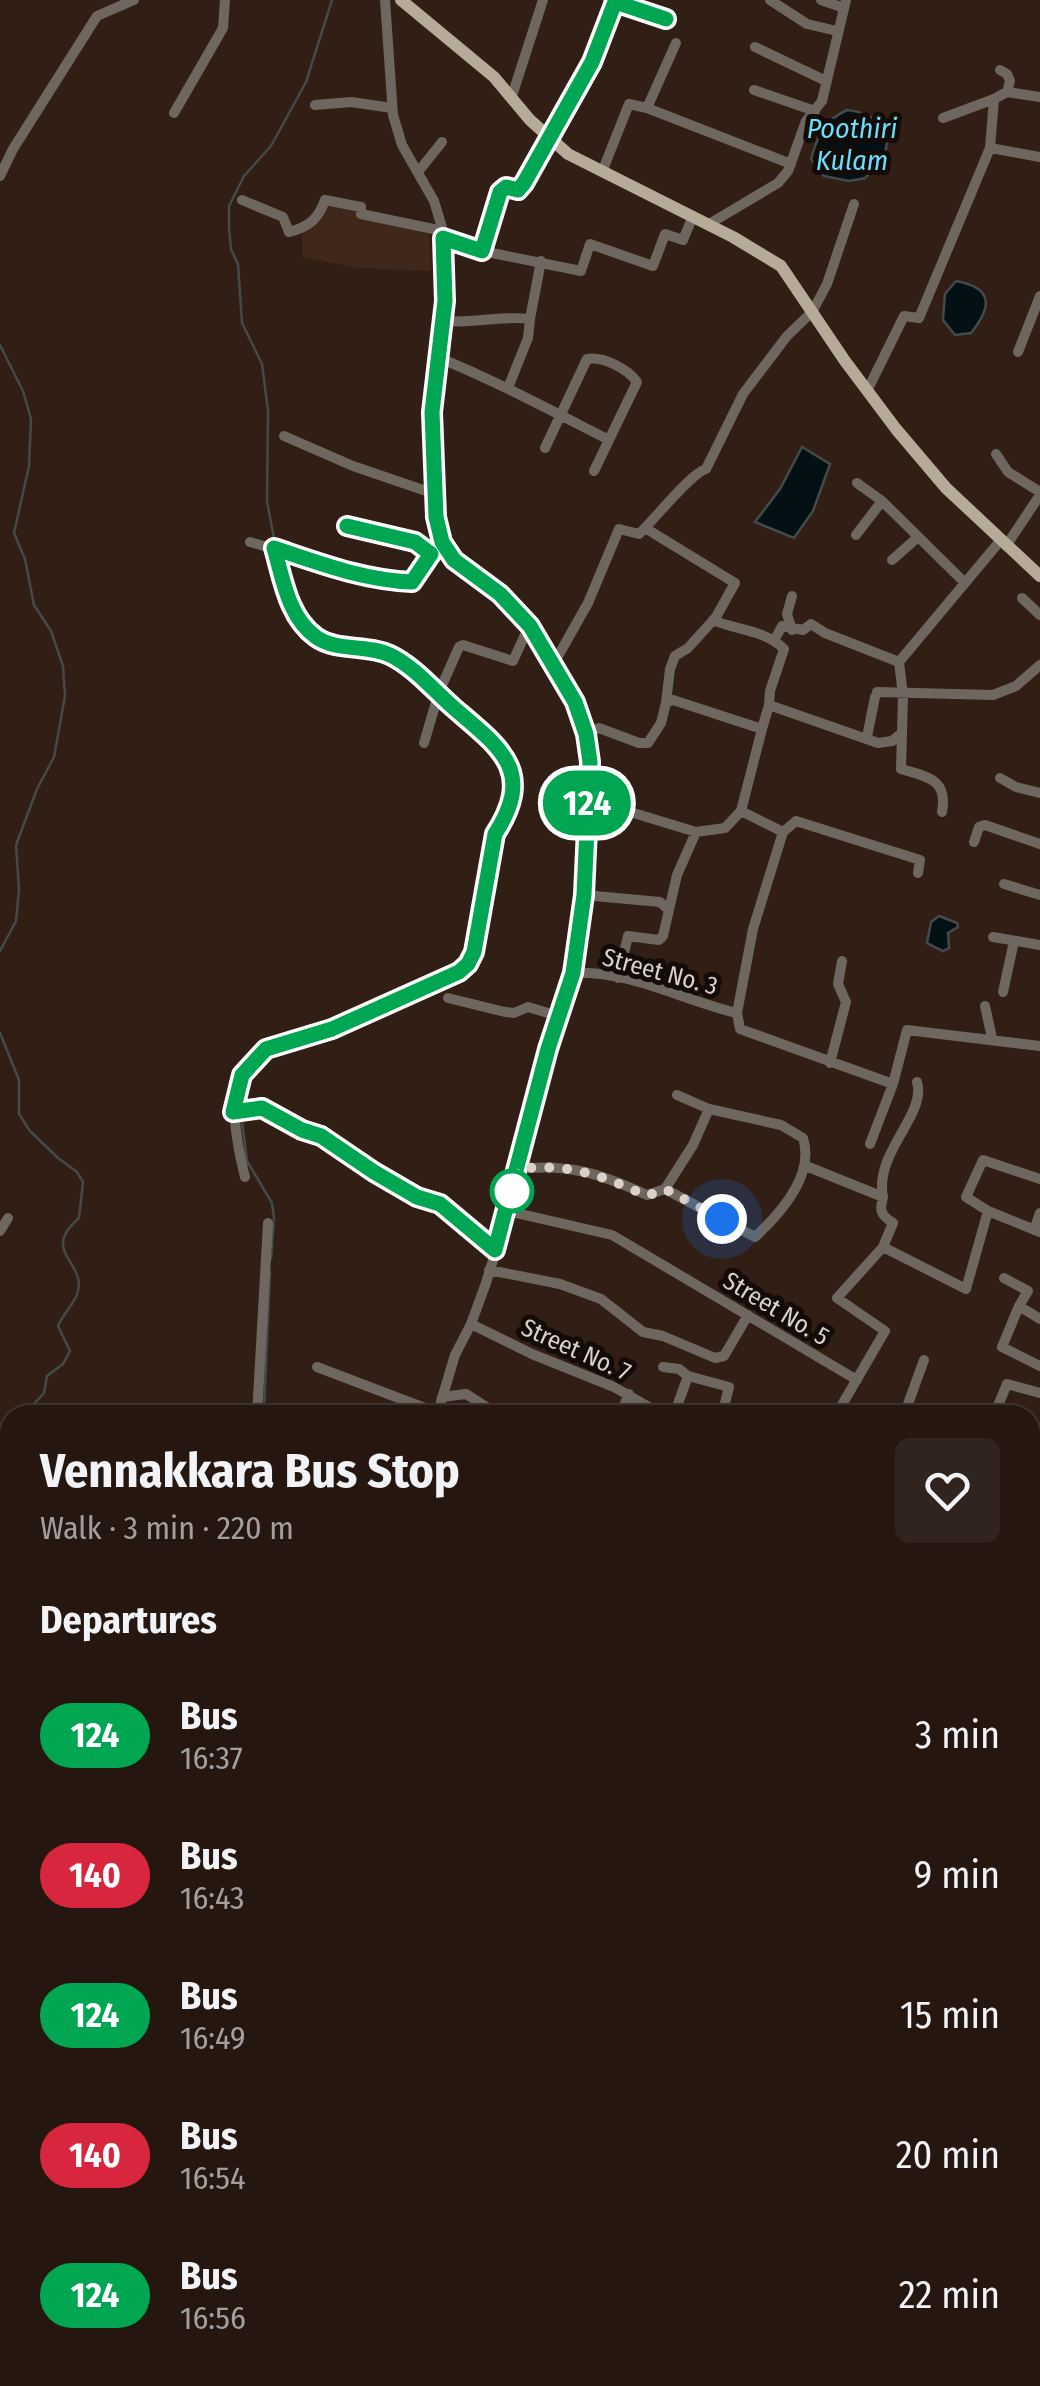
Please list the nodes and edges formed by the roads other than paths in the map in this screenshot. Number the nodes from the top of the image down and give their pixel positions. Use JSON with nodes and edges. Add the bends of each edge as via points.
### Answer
{"nodes":[{"id":1,"x":134,"y":0,"type":"edge"},
{"id":2,"x":225,"y":0,"type":"edge"},
{"id":3,"x":385,"y":0,"type":"edge"},
{"id":4,"x":401,"y":0,"type":"edge"},
{"id":5,"x":543,"y":0,"type":"edge"},
{"id":6,"x":770,"y":0,"type":"edge"},
{"id":7,"x":821,"y":0,"type":"edge"},
{"id":8,"x":612,"y":1,"type":"edge"},
{"id":9,"x":845,"y":4,"type":"edge"},
{"id":10,"x":666,"y":19,"type":"dead end"},
{"id":11,"x":837,"y":31,"type":"junction"},
{"id":12,"x":676,"y":43,"type":"dead end"},
{"id":13,"x":754,"y":47,"type":"dead end"},
{"id":14,"x":1000,"y":70,"type":"dead end"},
{"id":15,"x":824,"y":80,"type":"junction"},
{"id":16,"x":754,"y":90,"type":"dead end"},
{"id":17,"x":1007,"y":92,"type":"junction"},
{"id":18,"x":512,"y":96,"type":"junction"},
{"id":19,"x":1040,"y":97,"type":"edge"},
{"id":20,"x":994,"y":98,"type":"junction"},
{"id":21,"x":315,"y":106,"type":"dead end"},
{"id":22,"x":392,"y":108,"type":"junction"},
{"id":23,"x":647,"y":108,"type":"junction"},
{"id":24,"x":815,"y":110,"type":"junction"},
{"id":25,"x":174,"y":113,"type":"dead end"},
{"id":26,"x":944,"y":118,"type":"dead end"},
{"id":27,"x":548,"y":138,"type":"junction"},
{"id":28,"x":442,"y":142,"type":"dead end"},
{"id":29,"x":990,"y":148,"type":"junction"},
{"id":30,"x":1040,"y":157,"type":"edge"},
{"id":31,"x":791,"y":164,"type":"junction"},
{"id":32,"x":418,"y":172,"type":"junction"},
{"id":33,"x":602,"y":172,"type":"junction"},
{"id":34,"x":0,"y":176,"type":"edge"},
{"id":35,"x":242,"y":200,"type":"dead end"},
{"id":36,"x":854,"y":204,"type":"dead end"},
{"id":37,"x":693,"y":216,"type":"junction"},
{"id":38,"x":708,"y":224,"type":"junction"},
{"id":39,"x":443,"y":235,"type":"junction"},
{"id":40,"x":482,"y":251,"type":"junction"},
{"id":41,"x":540,"y":261,"type":"junction"},
{"id":42,"x":1040,"y":296,"type":"edge"},
{"id":43,"x":812,"y":312,"type":"junction"},
{"id":44,"x":530,"y":319,"type":"junction"},
{"id":45,"x":442,"y":321,"type":"junction"},
{"id":46,"x":1018,"y":352,"type":"dead end"},
{"id":47,"x":437,"y":358,"type":"junction"},
{"id":48,"x":508,"y":388,"type":"junction"},
{"id":49,"x":867,"y":391,"type":"junction"},
{"id":50,"x":561,"y":417,"type":"junction"},
{"id":51,"x":284,"y":436,"type":"dead end"},
{"id":52,"x":610,"y":440,"type":"junction"},
{"id":53,"x":545,"y":448,"type":"dead end"},
{"id":54,"x":996,"y":454,"type":"dead end"},
{"id":55,"x":594,"y":471,"type":"dead end"},
{"id":56,"x":857,"y":483,"type":"dead end"},
{"id":57,"x":1040,"y":493,"type":"edge"},
{"id":58,"x":436,"y":494,"type":"junction"},
{"id":59,"x":882,"y":501,"type":"junction"},
{"id":60,"x":347,"y":526,"type":"dead end"},
{"id":61,"x":645,"y":528,"type":"junction"},
{"id":62,"x":856,"y":535,"type":"dead end"},
{"id":63,"x":918,"y":537,"type":"junction"},
{"id":64,"x":250,"y":542,"type":"dead end"},
{"id":65,"x":1003,"y":544,"type":"junction"},
{"id":66,"x":444,"y":546,"type":"junction"},
{"id":67,"x":277,"y":549,"type":"junction"},
{"id":68,"x":431,"y":554,"type":"junction"},
{"id":69,"x":892,"y":560,"type":"dead end"},
{"id":70,"x":1040,"y":576,"type":"edge"},
{"id":71,"x":963,"y":581,"type":"junction"},
{"id":72,"x":792,"y":596,"type":"dead end"},
{"id":73,"x":1022,"y":598,"type":"dead end"},
{"id":74,"x":1040,"y":615,"type":"edge"},
{"id":75,"x":713,"y":620,"type":"junction"},
{"id":76,"x":530,"y":626,"type":"junction"},
{"id":77,"x":792,"y":630,"type":"junction"},
{"id":78,"x":774,"y":641,"type":"junction"},
{"id":79,"x":899,"y":662,"type":"junction"},
{"id":80,"x":554,"y":665,"type":"junction"},
{"id":81,"x":1040,"y":665,"type":"edge"},
{"id":82,"x":440,"y":692,"type":"junction"},
{"id":83,"x":903,"y":694,"type":"junction"},
{"id":84,"x":666,"y":702,"type":"junction"},
{"id":85,"x":769,"y":705,"type":"junction"},
{"id":86,"x":762,"y":729,"type":"junction"},
{"id":87,"x":902,"y":733,"type":"junction"},
{"id":88,"x":586,"y":734,"type":"junction"},
{"id":89,"x":867,"y":737,"type":"junction"},
{"id":90,"x":424,"y":743,"type":"dead end"},
{"id":91,"x":1000,"y":778,"type":"dead end"},
{"id":92,"x":1040,"y":793,"type":"edge"},
{"id":93,"x":742,"y":811,"type":"junction"},
{"id":94,"x":942,"y":812,"type":"dead end"},
{"id":95,"x":696,"y":832,"type":"junction"},
{"id":96,"x":783,"y":832,"type":"junction"},
{"id":97,"x":586,"y":836,"type":"junction"},
{"id":98,"x":974,"y":842,"type":"dead end"},
{"id":99,"x":1040,"y":844,"type":"edge"},
{"id":100,"x":918,"y":872,"type":"dead end"},
{"id":101,"x":1004,"y":884,"type":"dead end"},
{"id":102,"x":584,"y":895,"type":"junction"},
{"id":103,"x":1040,"y":895,"type":"edge"},
{"id":104,"x":668,"y":908,"type":"junction"},
{"id":105,"x":993,"y":937,"type":"dead end"},
{"id":106,"x":1014,"y":941,"type":"junction"},
{"id":107,"x":1040,"y":945,"type":"edge"},
{"id":108,"x":842,"y":961,"type":"dead end"},
{"id":109,"x":573,"y":973,"type":"junction"},
{"id":110,"x":618,"y":978,"type":"junction"},
{"id":111,"x":1003,"y":992,"type":"dead end"},
{"id":112,"x":448,"y":998,"type":"dead end"},
{"id":113,"x":985,"y":1006,"type":"dead end"},
{"id":114,"x":736,"y":1013,"type":"junction"},
{"id":115,"x":558,"y":1016,"type":"junction"},
{"id":116,"x":992,"y":1038,"type":"junction"},
{"id":117,"x":1040,"y":1046,"type":"edge"},
{"id":118,"x":830,"y":1062,"type":"junction"},
{"id":119,"x":916,"y":1082,"type":"dead end"},
{"id":120,"x":892,"y":1084,"type":"junction"},
{"id":121,"x":676,"y":1095,"type":"dead end"},
{"id":122,"x":709,"y":1110,"type":"junction"},
{"id":123,"x":233,"y":1112,"type":"junction"},
{"id":124,"x":870,"y":1144,"type":"dead end"},
{"id":125,"x":806,"y":1166,"type":"junction"},
{"id":126,"x":518,"y":1169,"type":"junction"},
{"id":127,"x":245,"y":1177,"type":"dead end"},
{"id":128,"x":1040,"y":1180,"type":"edge"},
{"id":129,"x":665,"y":1189,"type":"junction"},
{"id":130,"x":883,"y":1197,"type":"junction"},
{"id":131,"x":508,"y":1211,"type":"junction"},
{"id":132,"x":988,"y":1211,"type":"junction"},
{"id":133,"x":1040,"y":1212,"type":"edge"},
{"id":134,"x":8,"y":1218,"type":"dead end"},
{"id":135,"x":268,"y":1223,"type":"dead end"},
{"id":136,"x":1037,"y":1231,"type":"edge"},
{"id":137,"x":0,"y":1232,"type":"edge"},
{"id":138,"x":884,"y":1247,"type":"junction"},
{"id":139,"x":495,"y":1250,"type":"junction"},
{"id":140,"x":490,"y":1270,"type":"junction"},
{"id":141,"x":1004,"y":1278,"type":"dead end"},
{"id":142,"x":1019,"y":1306,"type":"junction"},
{"id":143,"x":748,"y":1315,"type":"junction"},
{"id":144,"x":1040,"y":1319,"type":"edge"},
{"id":145,"x":471,"y":1324,"type":"junction"},
{"id":146,"x":924,"y":1360,"type":"dead end"},
{"id":147,"x":1040,"y":1366,"type":"edge"},
{"id":148,"x":317,"y":1367,"type":"dead end"},
{"id":149,"x":663,"y":1367,"type":"dead end"},
{"id":150,"x":688,"y":1376,"type":"junction"},
{"id":151,"x":857,"y":1380,"type":"junction"},
{"id":152,"x":629,"y":1394,"type":"junction"},
{"id":153,"x":1040,"y":1394,"type":"edge"},
{"id":154,"x":442,"y":1397,"type":"junction"},
{"id":155,"x":257,"y":1405,"type":"edge"},
{"id":156,"x":414,"y":1405,"type":"edge"},
{"id":157,"x":440,"y":1405,"type":"edge"},
{"id":158,"x":483,"y":1405,"type":"edge"},
{"id":159,"x":624,"y":1405,"type":"edge"},
{"id":160,"x":647,"y":1405,"type":"edge"},
{"id":161,"x":678,"y":1405,"type":"edge"},
{"id":162,"x":724,"y":1405,"type":"edge"},
{"id":163,"x":842,"y":1405,"type":"edge"},
{"id":164,"x":908,"y":1405,"type":"edge"},
{"id":165,"x":998,"y":1405,"type":"edge"}],
"edges":[{"from":1,"to":34,"type":"street","via":[[97,16]]},
{"from":2,"to":25,"type":"street","via":[[223,28]]},
{"from":3,"to":22,"type":"street"},
{"from":4,"to":18,"type":"main road"},
{"from":5,"to":18,"type":"street"},
{"from":6,"to":11,"type":"street","via":[[807,24]]},
{"from":7,"to":9,"type":"street"},
{"from":8,"to":10,"type":"street"},
{"from":8,"to":27,"type":"street","via":[[592,62]]},
{"from":9,"to":11,"type":"street"},
{"from":11,"to":15,"type":"street"},
{"from":12,"to":23,"type":"street"},
{"from":13,"to":15,"type":"street"},
{"from":14,"to":17,"type":"street","via":[[1010,81]]},
{"from":15,"to":24,"type":"street"},
{"from":16,"to":24,"type":"street"},
{"from":17,"to":19,"type":"street"},
{"from":17,"to":20,"type":"street"},
{"from":18,"to":27,"type":"main road"},
{"from":20,"to":26,"type":"street"},
{"from":20,"to":29,"type":"street"},
{"from":21,"to":22,"type":"street"},
{"from":22,"to":32,"type":"street","via":[[402,146]]},
{"from":23,"to":31,"type":"street"},
{"from":23,"to":33,"type":"street","via":[[628,104]]},
{"from":24,"to":31,"type":"street"},
{"from":27,"to":33,"type":"main road"},
{"from":27,"to":40,"type":"street","via":[[521,188],[500,192]]},
{"from":28,"to":32,"type":"street"},
{"from":29,"to":30,"type":"street"},
{"from":29,"to":49,"type":"street","via":[[919,318],[904,316]]},
{"from":31,"to":38,"type":"street","via":[[778,183]]},
{"from":32,"to":39,"type":"street"},
{"from":33,"to":37,"type":"main road"},
{"from":35,"to":39,"type":"street","via":[[283,217],[288,232],[307,228],[325,200]]},
{"from":36,"to":43,"type":"street"},
{"from":37,"to":38,"type":"main road"},
{"from":37,"to":41,"type":"street","via":[[683,240],[665,234],[653,266],[590,244],[581,271]]},
{"from":38,"to":43,"type":"main road","via":[[781,266]]},
{"from":39,"to":40,"type":"street"},
{"from":39,"to":45,"type":"street"},
{"from":40,"to":41,"type":"street"},
{"from":41,"to":44,"type":"street"},
{"from":42,"to":46,"type":"street"},
{"from":43,"to":49,"type":"main road"},
{"from":43,"to":61,"type":"street","via":[[743,394],[706,469],[694,473]]},
{"from":44,"to":45,"type":"street"},
{"from":44,"to":48,"type":"street"},
{"from":45,"to":47,"type":"street"},
{"from":47,"to":48,"type":"street"},
{"from":47,"to":58,"type":"street"},
{"from":48,"to":50,"type":"street"},
{"from":49,"to":65,"type":"main road","via":[[946,488]]},
{"from":50,"to":52,"type":"street"},
{"from":50,"to":52,"type":"street","via":[[587,359],[623,369],[637,382]]},
{"from":50,"to":53,"type":"street"},
{"from":51,"to":58,"type":"street"},
{"from":52,"to":55,"type":"street"},
{"from":54,"to":57,"type":"street","via":[[1008,472]]},
{"from":56,"to":59,"type":"street"},
{"from":57,"to":65,"type":"street"},
{"from":58,"to":66,"type":"street"},
{"from":59,"to":62,"type":"street"},
{"from":59,"to":63,"type":"street"},
{"from":60,"to":68,"type":"street","via":[[415,542]]},
{"from":61,"to":75,"type":"street","via":[[735,583]]},
{"from":61,"to":80,"type":"street","via":[[639,534],[619,529],[612,539]]},
{"from":63,"to":69,"type":"street"},
{"from":63,"to":71,"type":"street"},
{"from":64,"to":67,"type":"street"},
{"from":65,"to":70,"type":"main road"},
{"from":65,"to":71,"type":"street"},
{"from":66,"to":68,"type":"street"},
{"from":66,"to":76,"type":"street"},
{"from":67,"to":68,"type":"street","via":[[366,576],[412,582]]},
{"from":67,"to":82,"type":"street","via":[[292,607],[314,636],[388,654]]},
{"from":71,"to":79,"type":"street"},
{"from":72,"to":77,"type":"street"},
{"from":73,"to":74,"type":"street"},
{"from":75,"to":78,"type":"street"},
{"from":75,"to":84,"type":"street","via":[[675,656]]},
{"from":76,"to":80,"type":"street"},
{"from":76,"to":82,"type":"street","via":[[513,662],[459,647]]},
{"from":77,"to":78,"type":"street","via":[[782,626]]},
{"from":77,"to":79,"type":"street","via":[[811,624]]},
{"from":78,"to":85,"type":"street","via":[[784,649]]},
{"from":79,"to":83,"type":"street"},
{"from":80,"to":88,"type":"street"},
{"from":81,"to":83,"type":"street","via":[[1000,694]]},
{"from":82,"to":90,"type":"street"},
{"from":82,"to":123,"type":"street","via":[[506,756],[513,776],[472,958],[459,972],[381,1008],[266,1049],[242,1075]]},
{"from":83,"to":87,"type":"street"},
{"from":83,"to":89,"type":"street","via":[[876,695]]},
{"from":84,"to":86,"type":"street"},
{"from":84,"to":88,"type":"street","via":[[648,743],[599,728]]},
{"from":85,"to":86,"type":"street"},
{"from":85,"to":89,"type":"street"},
{"from":86,"to":93,"type":"street"},
{"from":87,"to":89,"type":"street","via":[[878,743]]},
{"from":87,"to":94,"type":"street","via":[[901,769],[938,784],[945,796]]},
{"from":88,"to":97,"type":"street"},
{"from":91,"to":92,"type":"street"},
{"from":93,"to":95,"type":"street","via":[[725,828]]},
{"from":93,"to":96,"type":"street"},
{"from":95,"to":97,"type":"street","via":[[627,812],[614,829]]},
{"from":95,"to":104,"type":"street"},
{"from":96,"to":100,"type":"street","via":[[796,821],[855,838],[920,860]]},
{"from":96,"to":114,"type":"street","via":[[752,929]]},
{"from":97,"to":102,"type":"street"},
{"from":98,"to":99,"type":"street","via":[[985,825]]},
{"from":101,"to":103,"type":"street"},
{"from":102,"to":104,"type":"street"},
{"from":102,"to":109,"type":"street"},
{"from":104,"to":110,"type":"street","via":[[659,940],[628,936]]},
{"from":105,"to":106,"type":"street"},
{"from":106,"to":107,"type":"street"},
{"from":106,"to":111,"type":"street"},
{"from":108,"to":118,"type":"street","via":[[838,984],[846,1002]]},
{"from":109,"to":110,"type":"street","name":"Street No. 3"},
{"from":109,"to":115,"type":"street"},
{"from":110,"to":114,"type":"street","name":"Street No. 3"},
{"from":112,"to":115,"type":"street"},
{"from":113,"to":116,"type":"street"},
{"from":114,"to":118,"type":"street","name":"Street No. 3","via":[[740,1029]]},
{"from":115,"to":126,"type":"street"},
{"from":116,"to":117,"type":"street"},
{"from":116,"to":120,"type":"street","via":[[907,1030]]},
{"from":118,"to":120,"type":"street"},
{"from":119,"to":130,"type":"street","via":[[918,1102],[889,1152],[880,1181]]},
{"from":120,"to":124,"type":"street"},
{"from":121,"to":122,"type":"street"},
{"from":122,"to":125,"type":"street","via":[[780,1125],[803,1138]]},
{"from":122,"to":129,"type":"street"},
{"from":123,"to":127,"type":"street"},
{"from":123,"to":139,"type":"street","via":[[262,1108],[321,1136],[417,1197],[440,1204]]},
{"from":125,"to":129,"type":"street","via":[[791,1198],[754,1237]]},
{"from":125,"to":130,"type":"street"},
{"from":126,"to":129,"type":"street","via":[[591,1172],[647,1196]]},
{"from":126,"to":131,"type":"street"},
{"from":128,"to":132,"type":"street","via":[[983,1160],[966,1196]]},
{"from":130,"to":138,"type":"street","via":[[882,1216],[892,1223]]},
{"from":131,"to":139,"type":"street"},
{"from":131,"to":143,"type":"street","name":"Street No. 5","via":[[612,1235]]},
{"from":132,"to":136,"type":"street"},
{"from":132,"to":138,"type":"street","via":[[966,1289]]},
{"from":133,"to":136,"type":"street"},
{"from":134,"to":137,"type":"street"},
{"from":135,"to":155,"type":"street"},
{"from":138,"to":151,"type":"street","via":[[837,1298],[885,1330]]},
{"from":139,"to":140,"type":"street"},
{"from":140,"to":143,"type":"street","via":[[601,1298],[643,1332],[710,1356],[724,1356]]},
{"from":140,"to":145,"type":"street"},
{"from":141,"to":142,"type":"street","via":[[1028,1291]]},
{"from":142,"to":144,"type":"street"},
{"from":142,"to":147,"type":"street","via":[[1002,1347]]},
{"from":143,"to":151,"type":"street","name":"Street No. 5"},
{"from":145,"to":152,"type":"street","name":"Street No. 7"},
{"from":145,"to":154,"type":"street"},
{"from":146,"to":164,"type":"street"},
{"from":148,"to":156,"type":"street"},
{"from":149,"to":150,"type":"street"},
{"from":150,"to":161,"type":"street"},
{"from":150,"to":162,"type":"street","via":[[728,1387]]},
{"from":151,"to":163,"type":"street"},
{"from":152,"to":159,"type":"street"},
{"from":152,"to":160,"type":"street","name":"Street No. 7"},
{"from":153,"to":165,"type":"street","via":[[1007,1384]]},
{"from":154,"to":157,"type":"street"},
{"from":154,"to":158,"type":"street","via":[[466,1394]]}]}
